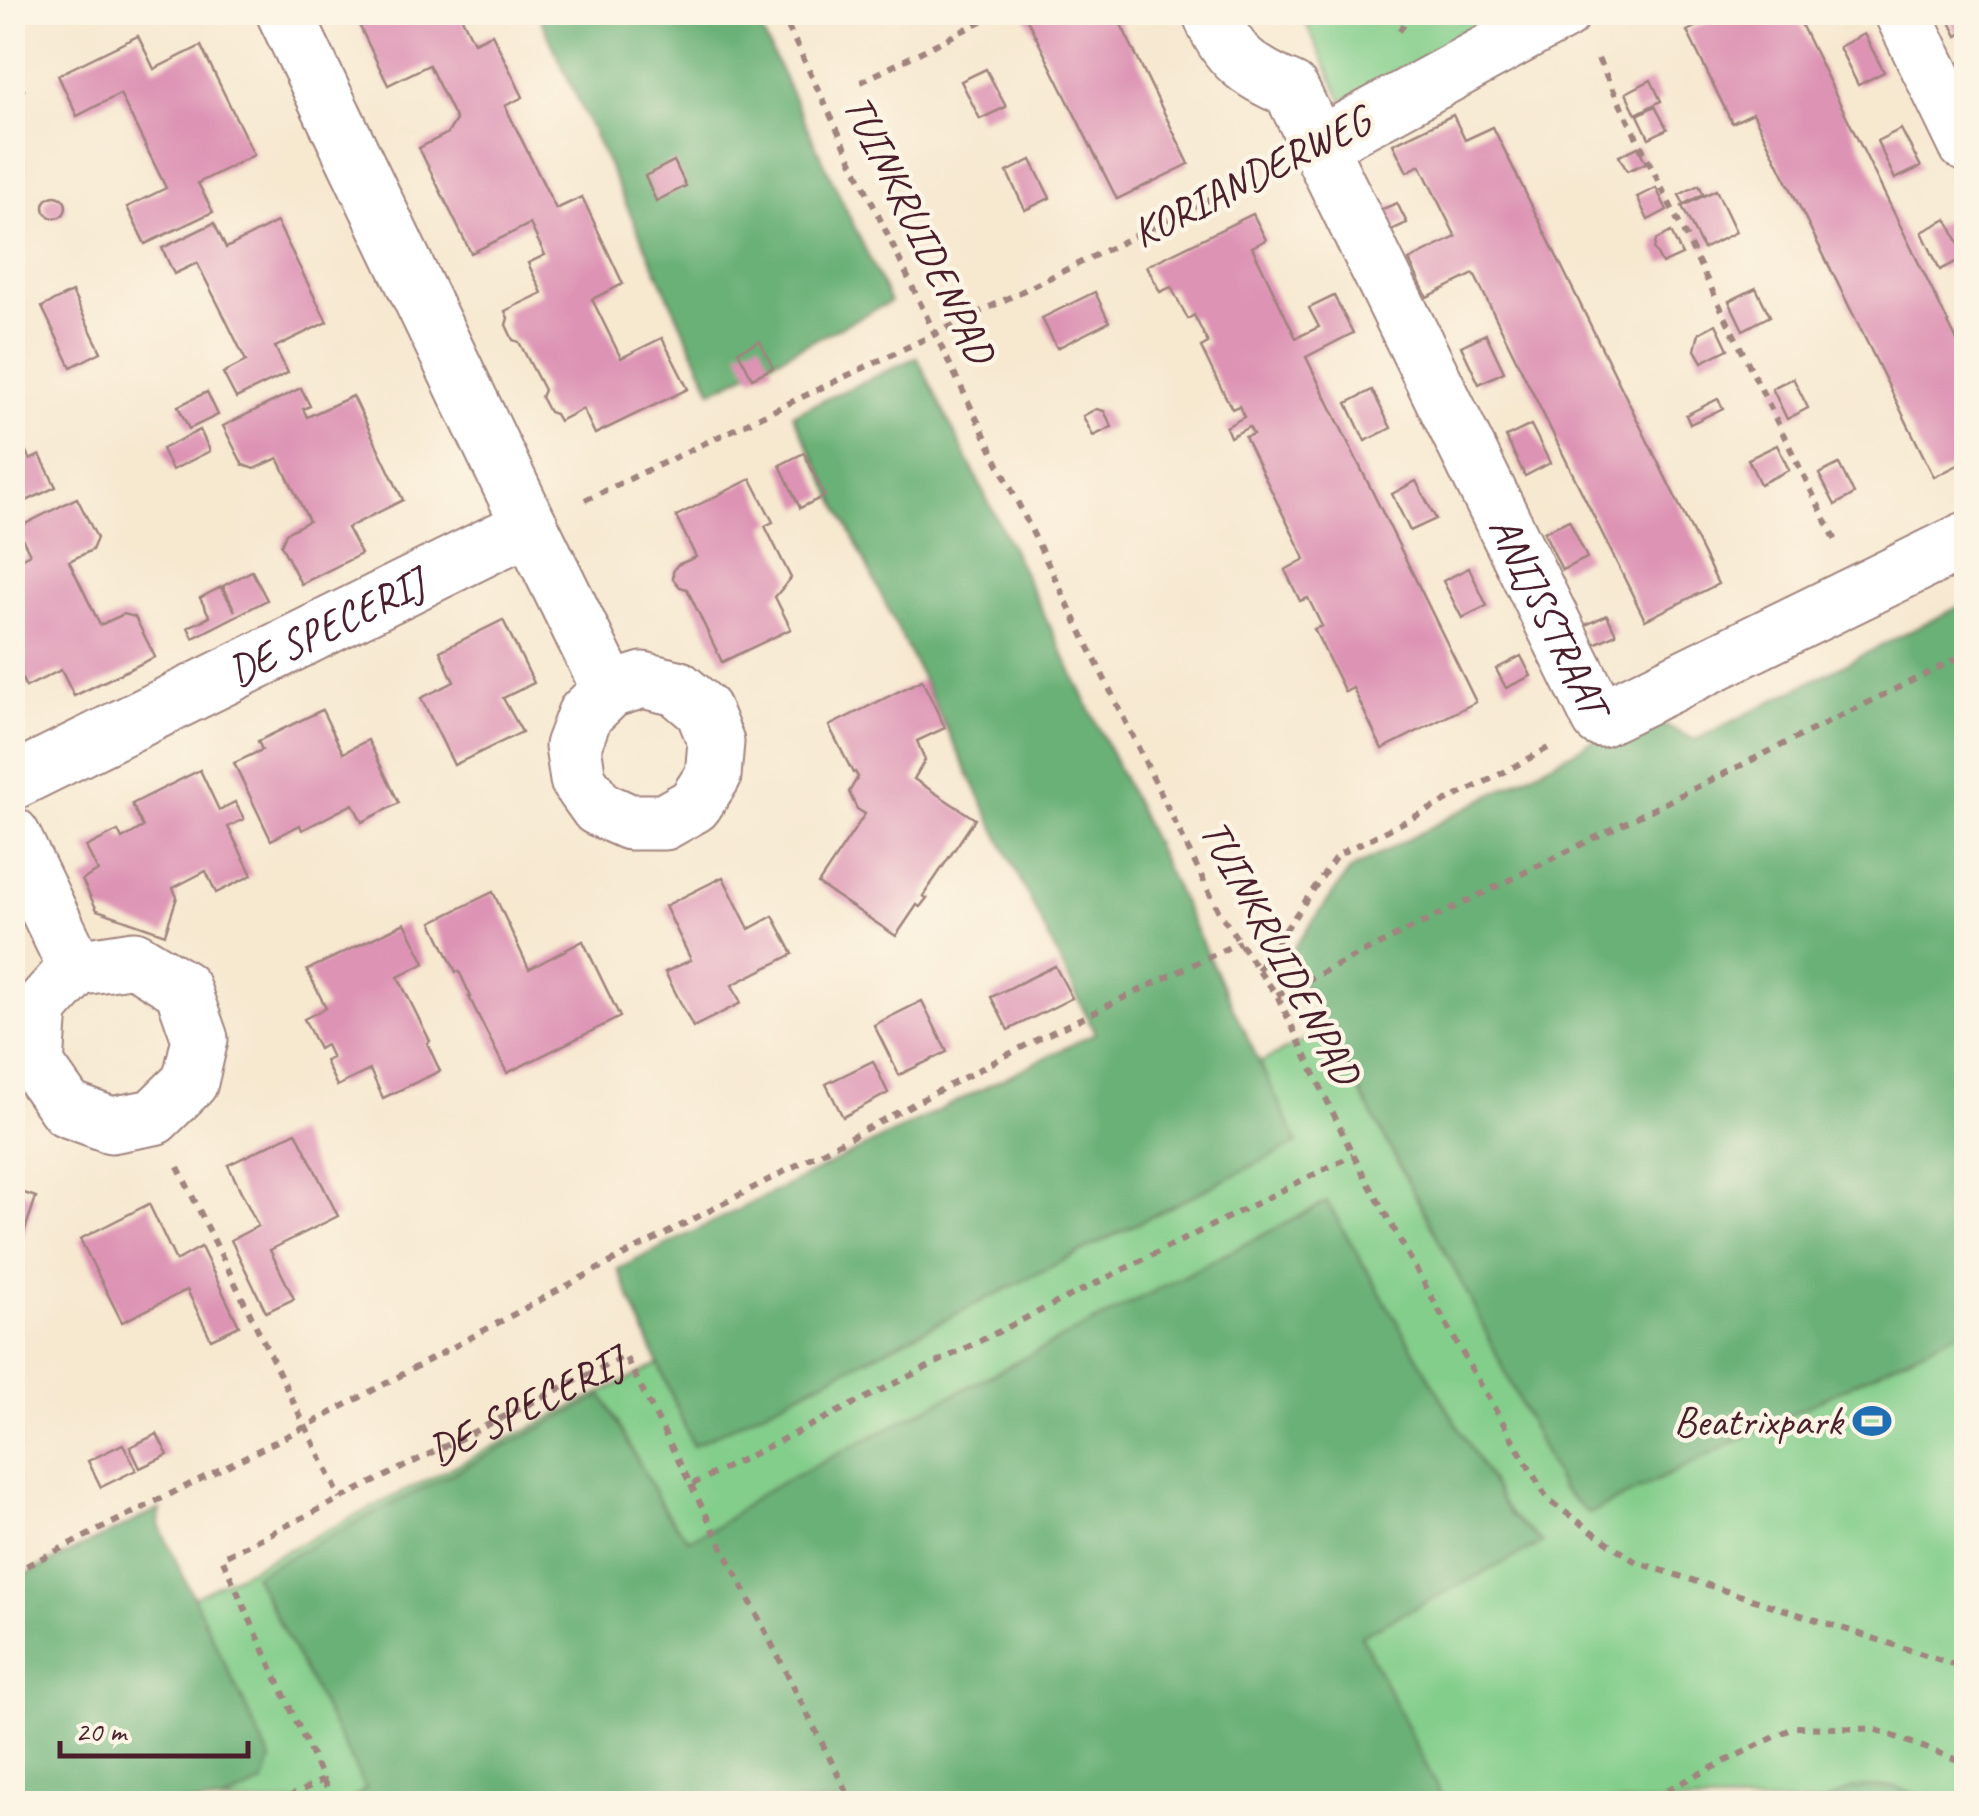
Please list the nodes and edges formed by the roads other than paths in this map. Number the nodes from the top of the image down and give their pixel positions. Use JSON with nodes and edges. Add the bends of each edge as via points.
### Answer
{"nodes":[{"id":1,"x":284,"y":12,"type":"edge"},
{"id":2,"x":1210,"y":12,"type":"edge"},
{"id":3,"x":1902,"y":12,"type":"edge"},
{"id":4,"x":1578,"y":30,"type":"edge"},
{"id":5,"x":1966,"y":144,"type":"edge"},
{"id":6,"x":1317,"y":146,"type":"junction"},
{"id":7,"x":530,"y":526,"type":"junction"},
{"id":8,"x":1966,"y":540,"type":"edge"},
{"id":9,"x":610,"y":690,"type":"dead end"},
{"id":10,"x":12,"y":782,"type":"edge"},
{"id":11,"x":12,"y":836,"type":"edge"},
{"id":12,"x":76,"y":968,"type":"junction"}],
"edges":[{"from":1,"to":7,"type":"street"},
{"from":2,"to":6,"type":"street","name":"ANIJSSTRAAT","via":[[1237,60],[1290,90]]},
{"from":3,"to":5,"type":"street"},
{"from":4,"to":6,"type":"street","name":"KORIANDERWEG"},
{"from":6,"to":8,"type":"street","name":"ANIJSSTRAAT","via":[[1600,719]]},
{"from":7,"to":9,"type":"street"},
{"from":7,"to":10,"type":"street","name":"DE SPECERIJ"},
{"from":11,"to":12,"type":"street"},
{"from":12,"to":12,"type":"street","via":[[134,959],[182,988],[200,1039],[190,1082],[154,1116],[111,1125],[67,1109],[36,1065],[40,1008]]}]}
